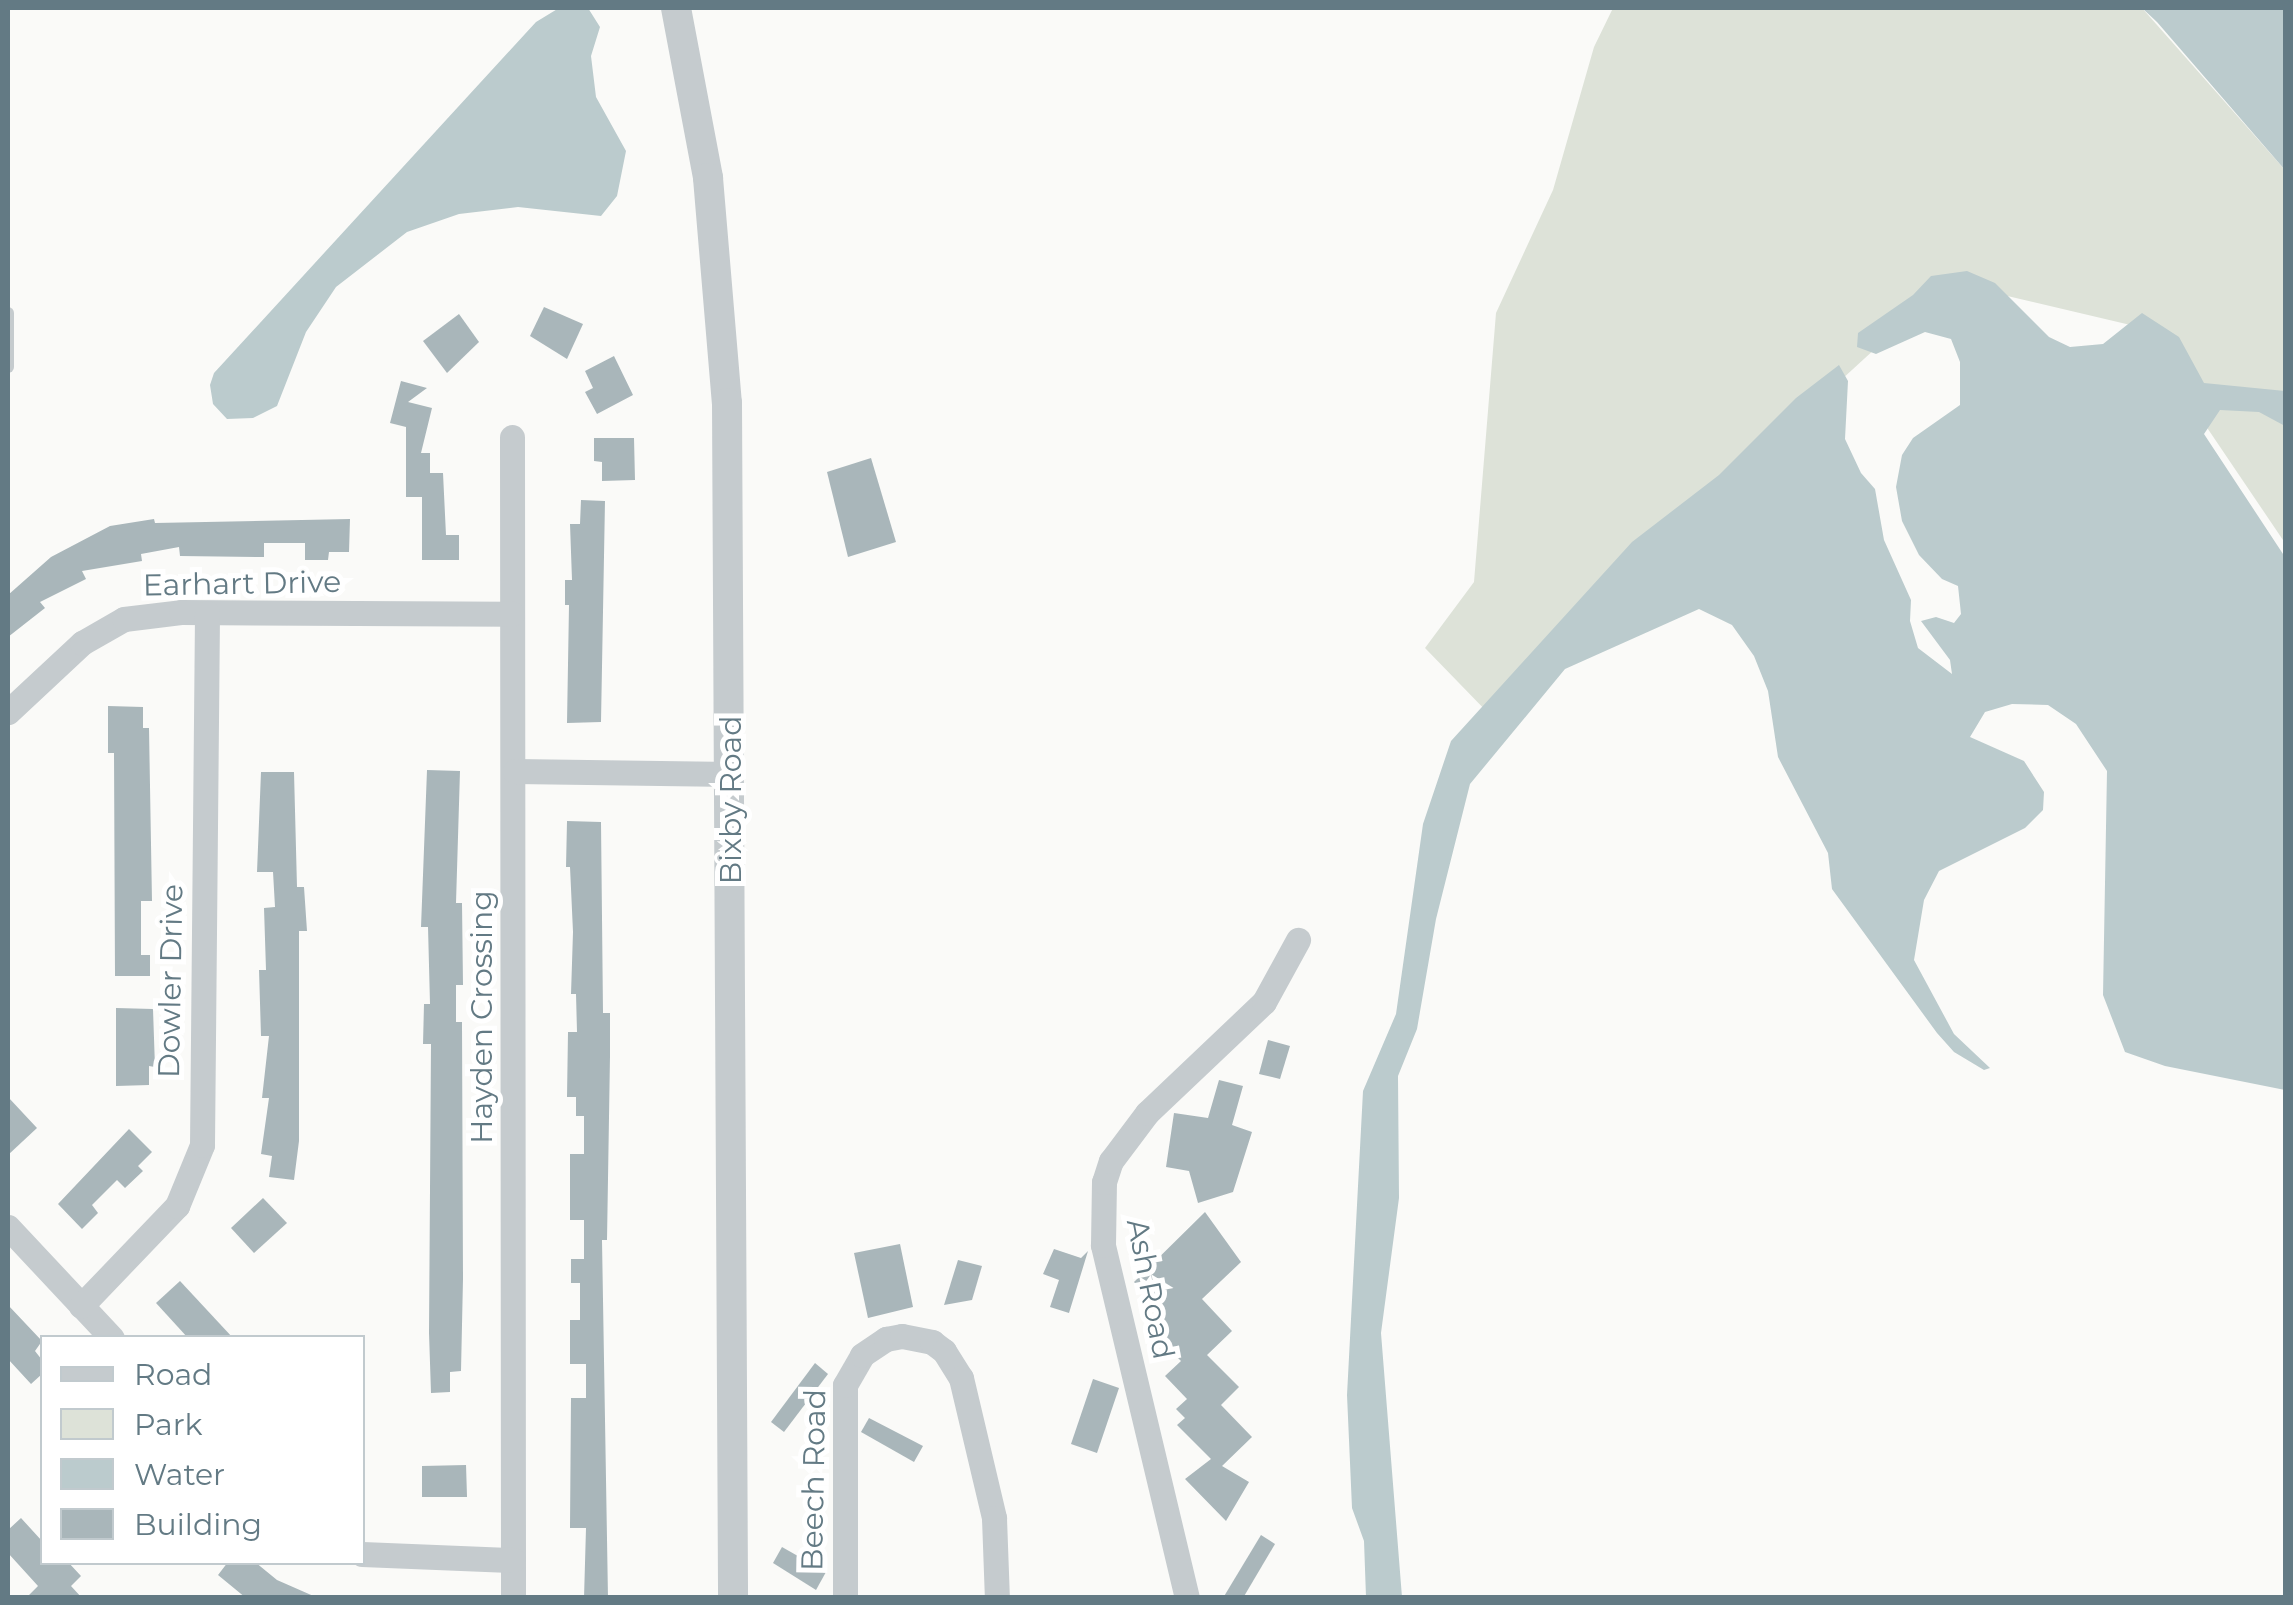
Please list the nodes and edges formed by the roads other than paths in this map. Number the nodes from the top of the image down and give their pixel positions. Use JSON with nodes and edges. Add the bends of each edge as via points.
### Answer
{"nodes":[{"id":1,"x":676,"y":8,"type":"edge"},
{"id":2,"x":8,"y":313,"type":"edge"},
{"id":3,"x":8,"y":366,"type":"edge"},
{"id":4,"x":512,"y":437,"type":"dead end"},
{"id":5,"x":207,"y":612,"type":"junction"},
{"id":6,"x":512,"y":614,"type":"junction"},
{"id":7,"x":8,"y":712,"type":"edge"},
{"id":8,"x":515,"y":772,"type":"junction"},
{"id":9,"x":732,"y":774,"type":"junction"},
{"id":10,"x":1298,"y":940,"type":"dead end"},
{"id":11,"x":8,"y":1227,"type":"edge"},
{"id":12,"x":81,"y":1306,"type":"junction"},
{"id":13,"x":109,"y":1335,"type":"edge"},
{"id":14,"x":365,"y":1554,"type":"edge"},
{"id":15,"x":512,"y":1560,"type":"junction"},
{"id":16,"x":514,"y":1598,"type":"edge"},
{"id":17,"x":733,"y":1598,"type":"edge"},
{"id":18,"x":845,"y":1598,"type":"edge"},
{"id":19,"x":997,"y":1598,"type":"edge"},
{"id":20,"x":1187,"y":1598,"type":"edge"}],
"edges":[{"from":1,"to":9,"type":"street","name":"Bixby Road","via":[[708,178],[722,315]]},
{"from":2,"to":3,"type":"lane"},
{"from":4,"to":6,"type":"street","name":"Hayden Crossing"},
{"from":5,"to":6,"type":"street","name":"Earhart Drive"},
{"from":5,"to":7,"type":"street","name":"Earhart Drive","via":[[124,619],[82,643]]},
{"from":5,"to":12,"type":"street","name":"Dowler Drive","via":[[202,1144],[177,1206]]},
{"from":6,"to":8,"type":"street","name":"Hayden Crossing"},
{"from":8,"to":9,"type":"street"},
{"from":8,"to":15,"type":"street","name":"Hayden Crossing"},
{"from":9,"to":17,"type":"street","name":"Bixby Road"},
{"from":10,"to":20,"type":"street","name":"Ash Road","via":[[1264,1002],[1147,1114],[1111,1161],[1104,1182],[1104,1245]]},
{"from":11,"to":12,"type":"street"},
{"from":12,"to":13,"type":"street"},
{"from":14,"to":15,"type":"street"},
{"from":15,"to":16,"type":"street","name":"Hayden Crossing"},
{"from":18,"to":19,"type":"street","name":"Beech Road","via":[[844,1385],[862,1354],[902,1336],[932,1342],[962,1378],[994,1518]]}]}
